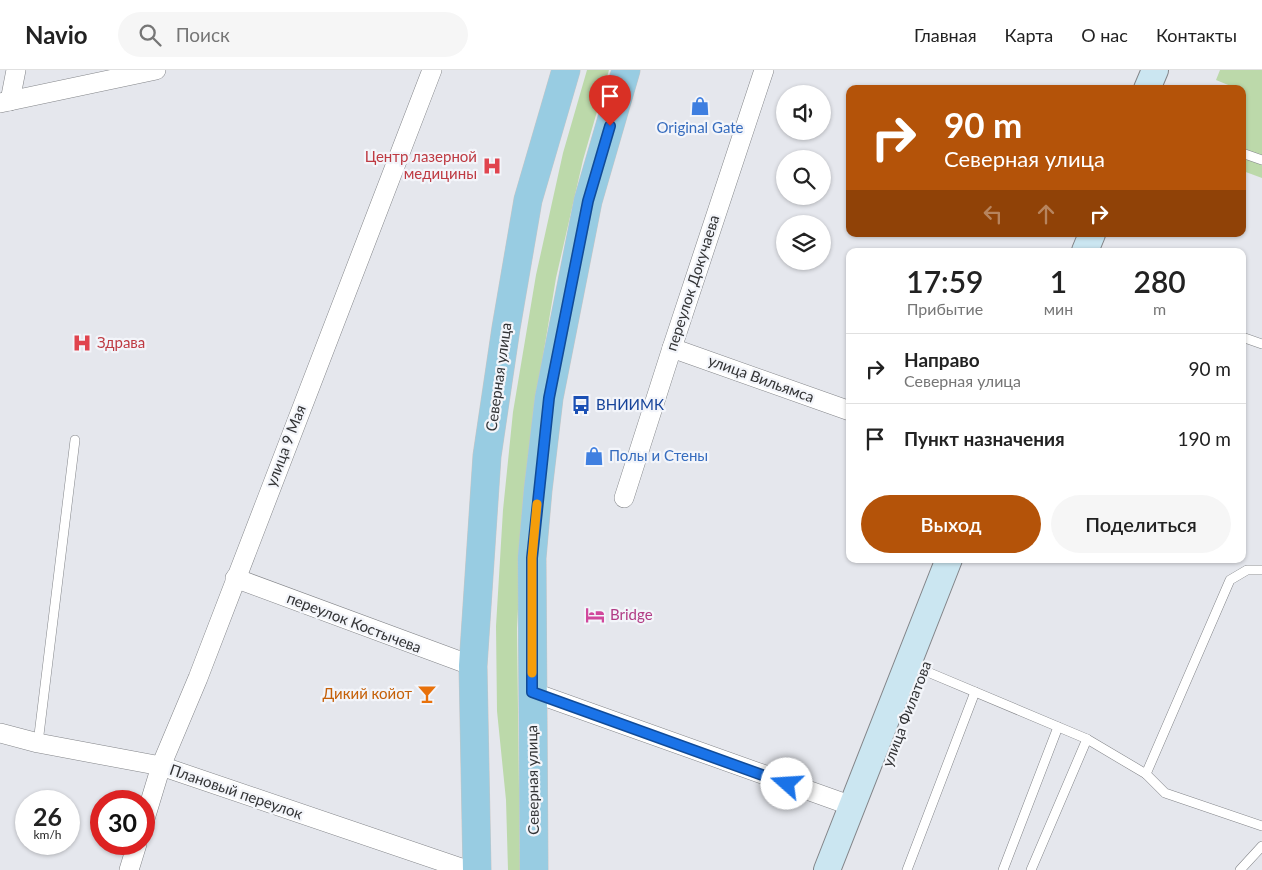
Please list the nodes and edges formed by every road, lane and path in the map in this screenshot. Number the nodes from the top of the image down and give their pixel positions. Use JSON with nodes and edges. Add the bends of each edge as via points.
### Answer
{"nodes":[{"id":1,"x":16,"y":70,"type":"edge"},
{"id":2,"x":156,"y":70,"type":"edge"},
{"id":3,"x":432,"y":70,"type":"edge"},
{"id":4,"x":566,"y":70,"type":"edge"},
{"id":5,"x":626,"y":70,"type":"edge"},
{"id":6,"x":764,"y":70,"type":"edge"},
{"id":7,"x":1136,"y":70,"type":"edge"},
{"id":8,"x":1154,"y":70,"type":"edge"},
{"id":9,"x":1130,"y":85,"type":"edge"},
{"id":10,"x":1148,"y":85,"type":"edge"},
{"id":11,"x":5,"y":102,"type":"edge"},
{"id":12,"x":1246,"y":154,"type":"edge"},
{"id":13,"x":1262,"y":160,"type":"edge"},
{"id":14,"x":1246,"y":338,"type":"edge"},
{"id":15,"x":1262,"y":344,"type":"edge"},
{"id":16,"x":672,"y":348,"type":"junction"},
{"id":17,"x":846,"y":410,"type":"edge"},
{"id":18,"x":75,"y":440,"type":"dead end"},
{"id":19,"x":624,"y":498,"type":"dead end"},
{"id":20,"x":948,"y":563,"type":"edge"},
{"id":21,"x":966,"y":563,"type":"edge"},
{"id":22,"x":1262,"y":570,"type":"edge"},
{"id":23,"x":235,"y":578,"type":"junction"},
{"id":24,"x":473,"y":666,"type":"junction"},
{"id":25,"x":916,"y":667,"type":"junction"},
{"id":26,"x":532,"y":692,"type":"junction"},
{"id":27,"x":975,"y":692,"type":"junction"},
{"id":28,"x":1058,"y":727,"type":"junction"},
{"id":29,"x":0,"y":734,"type":"edge"},
{"id":30,"x":1087,"y":739,"type":"junction"},
{"id":31,"x":38,"y":743,"type":"junction"},
{"id":32,"x":162,"y":766,"type":"junction"},
{"id":33,"x":1146,"y":774,"type":"junction"},
{"id":34,"x":154,"y":790,"type":"edge"},
{"id":35,"x":852,"y":806,"type":"junction"},
{"id":36,"x":1262,"y":826,"type":"edge"},
{"id":37,"x":1262,"y":846,"type":"edge"},
{"id":38,"x":133,"y":855,"type":"edge"},
{"id":39,"x":128,"y":870,"type":"edge"},
{"id":40,"x":467,"y":870,"type":"edge"},
{"id":41,"x":477,"y":870,"type":"edge"},
{"id":42,"x":534,"y":870,"type":"edge"},
{"id":43,"x":827,"y":870,"type":"edge"},
{"id":44,"x":846,"y":870,"type":"edge"},
{"id":45,"x":907,"y":870,"type":"edge"},
{"id":46,"x":1003,"y":870,"type":"edge"},
{"id":47,"x":1031,"y":870,"type":"edge"},
{"id":48,"x":1240,"y":870,"type":"edge"}],
"edges":[{"from":1,"to":11,"type":"street"},
{"from":2,"to":11,"type":"street"},
{"from":3,"to":23,"type":"street","name":"улица 9 Мая"},
{"from":4,"to":24,"type":"main road","name":"Северная улица","via":[[528,200],[506,328],[487,456]]},
{"from":5,"to":26,"type":"main road","name":"Северная улица","via":[[588,201],[549,398],[532,558]]},
{"from":6,"to":16,"type":"street","name":"переулок Докучаева"},
{"from":7,"to":9,"type":"main road"},
{"from":8,"to":10,"type":"main road"},
{"from":12,"to":13,"type":"lane"},
{"from":14,"to":15,"type":"lane"},
{"from":16,"to":17,"type":"street","name":"улица Вильямса"},
{"from":16,"to":19,"type":"street","name":"переулок Докучаева"},
{"from":18,"to":31,"type":"lane"},
{"from":20,"to":25,"type":"main road"},
{"from":21,"to":25,"type":"main road","name":"улица Филатова"},
{"from":22,"to":33,"type":"lane","via":[[1247,570],[1230,580]]},
{"from":23,"to":24,"type":"street","name":"переулок Костычева"},
{"from":23,"to":32,"type":"street","name":"улица 9 Мая"},
{"from":24,"to":41,"type":"main road","name":"Северная улица"},
{"from":25,"to":27,"type":"lane"},
{"from":25,"to":35,"type":"main road"},
{"from":25,"to":44,"type":"main road","name":"улица Филатова"},
{"from":26,"to":35,"type":"street"},
{"from":26,"to":42,"type":"main road","name":"Северная улица"},
{"from":27,"to":28,"type":"lane"},
{"from":27,"to":45,"type":"lane"},
{"from":28,"to":30,"type":"lane"},
{"from":28,"to":46,"type":"lane"},
{"from":29,"to":31,"type":"street","name":"Плановый переулок"},
{"from":30,"to":33,"type":"lane"},
{"from":30,"to":47,"type":"lane"},
{"from":31,"to":32,"type":"street","name":"Плановый переулок"},
{"from":32,"to":34,"type":"street","name":"улица 9 Мая"},
{"from":32,"to":40,"type":"street","name":"Плановый переулок"},
{"from":33,"to":36,"type":"lane","via":[[1165,793]]},
{"from":35,"to":43,"type":"main road"},
{"from":37,"to":48,"type":"lane"},
{"from":38,"to":39,"type":"street"}]}
